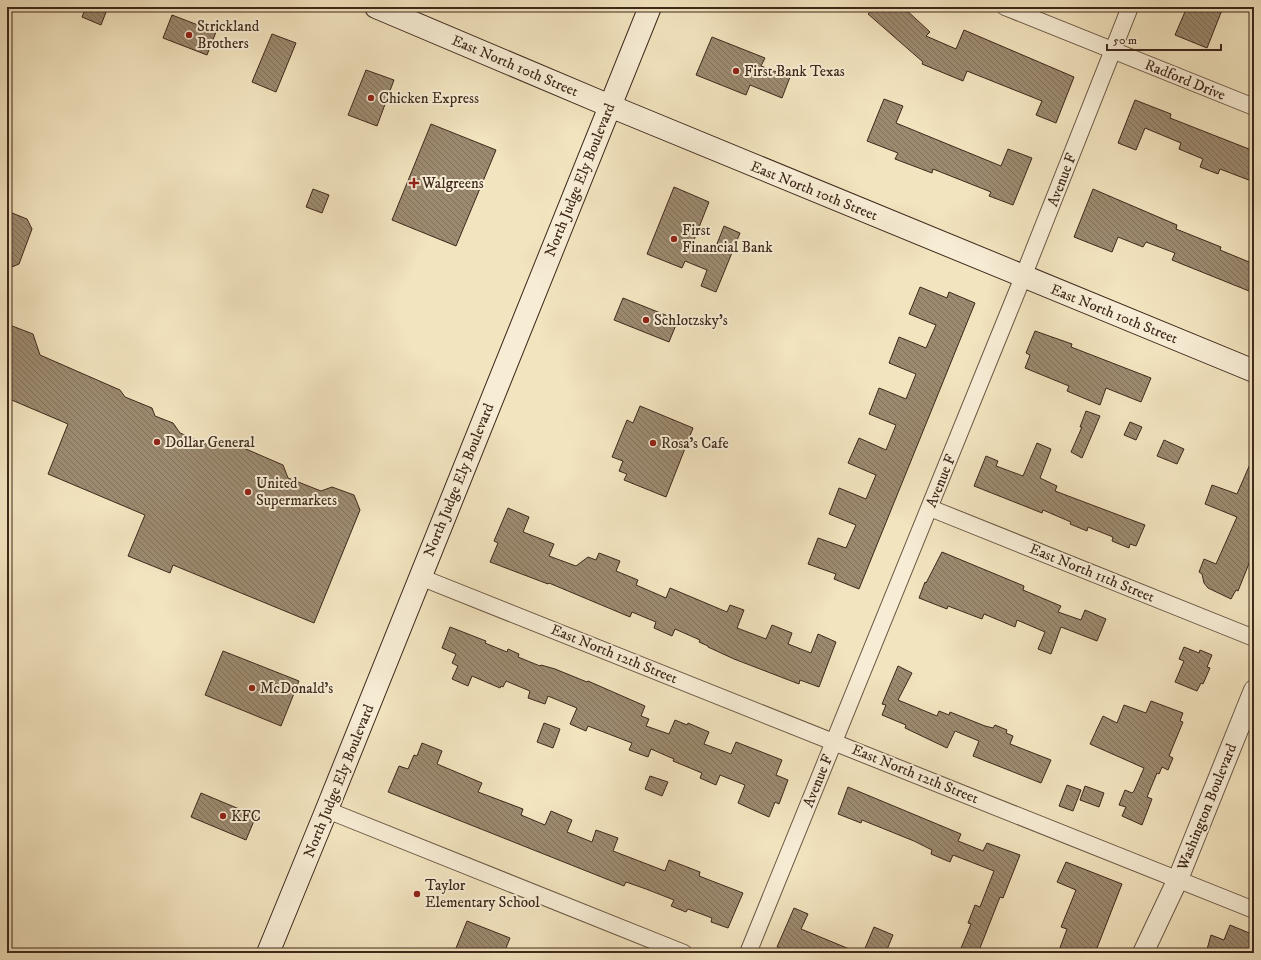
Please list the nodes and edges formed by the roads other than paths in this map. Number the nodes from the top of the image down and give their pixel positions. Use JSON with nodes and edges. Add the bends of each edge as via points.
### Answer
{"nodes":[{"id":1,"x":376,"y":7,"type":"edge"},
{"id":2,"x":650,"y":7,"type":"edge"},
{"id":3,"x":1005,"y":7,"type":"edge"},
{"id":4,"x":1130,"y":7,"type":"edge"},
{"id":5,"x":1113,"y":50,"type":"junction"},
{"id":6,"x":610,"y":106,"type":"junction"},
{"id":7,"x":1254,"y":107,"type":"edge"},
{"id":8,"x":1023,"y":277,"type":"junction"},
{"id":9,"x":1254,"y":371,"type":"edge"},
{"id":10,"x":930,"y":508,"type":"junction"},
{"id":11,"x":420,"y":577,"type":"junction"},
{"id":12,"x":1254,"y":638,"type":"edge"},
{"id":13,"x":1254,"y":690,"type":"edge"},
{"id":14,"x":834,"y":741,"type":"junction"},
{"id":15,"x":327,"y":810,"type":"junction"},
{"id":16,"x":1178,"y":879,"type":"junction"},
{"id":17,"x":1254,"y":910,"type":"edge"},
{"id":18,"x":268,"y":953,"type":"edge"},
{"id":19,"x":684,"y":953,"type":"edge"},
{"id":20,"x":748,"y":953,"type":"edge"},
{"id":21,"x":1143,"y":953,"type":"edge"},
{"id":22,"x":1154,"y":953,"type":"edge"}],
"edges":[{"from":1,"to":6,"type":"main road","name":"East North 10th Street"},
{"from":2,"to":6,"type":"main road","name":"North Judge Ely Boulevard"},
{"from":3,"to":5,"type":"street","name":"Radford Drive"},
{"from":4,"to":5,"type":"street","name":"Avenue F"},
{"from":5,"to":7,"type":"street","name":"Radford Drive"},
{"from":5,"to":8,"type":"street","name":"Avenue F"},
{"from":6,"to":8,"type":"main road","name":"East North 10th Street"},
{"from":6,"to":11,"type":"main road","name":"North Judge Ely Boulevard"},
{"from":8,"to":9,"type":"main road","name":"East North 10th Street"},
{"from":8,"to":10,"type":"street","name":"Avenue F"},
{"from":10,"to":12,"type":"street","name":"East North 11th Street"},
{"from":10,"to":14,"type":"street","name":"Avenue F"},
{"from":11,"to":14,"type":"street","name":"East North 12th Street"},
{"from":11,"to":15,"type":"main road","name":"North Judge Ely Boulevard"},
{"from":13,"to":16,"type":"street","name":"Washington Boulevard"},
{"from":14,"to":16,"type":"street","name":"East North 12th Street"},
{"from":14,"to":20,"type":"street","name":"Avenue F"},
{"from":15,"to":18,"type":"main road","name":"North Judge Ely Boulevard"},
{"from":15,"to":19,"type":"street"},
{"from":16,"to":17,"type":"street","name":"East North 12th Street"},
{"from":16,"to":21,"type":"street","name":"Washington Boulevard"},
{"from":16,"to":22,"type":"street","name":"Washington Boulevard"}]}
